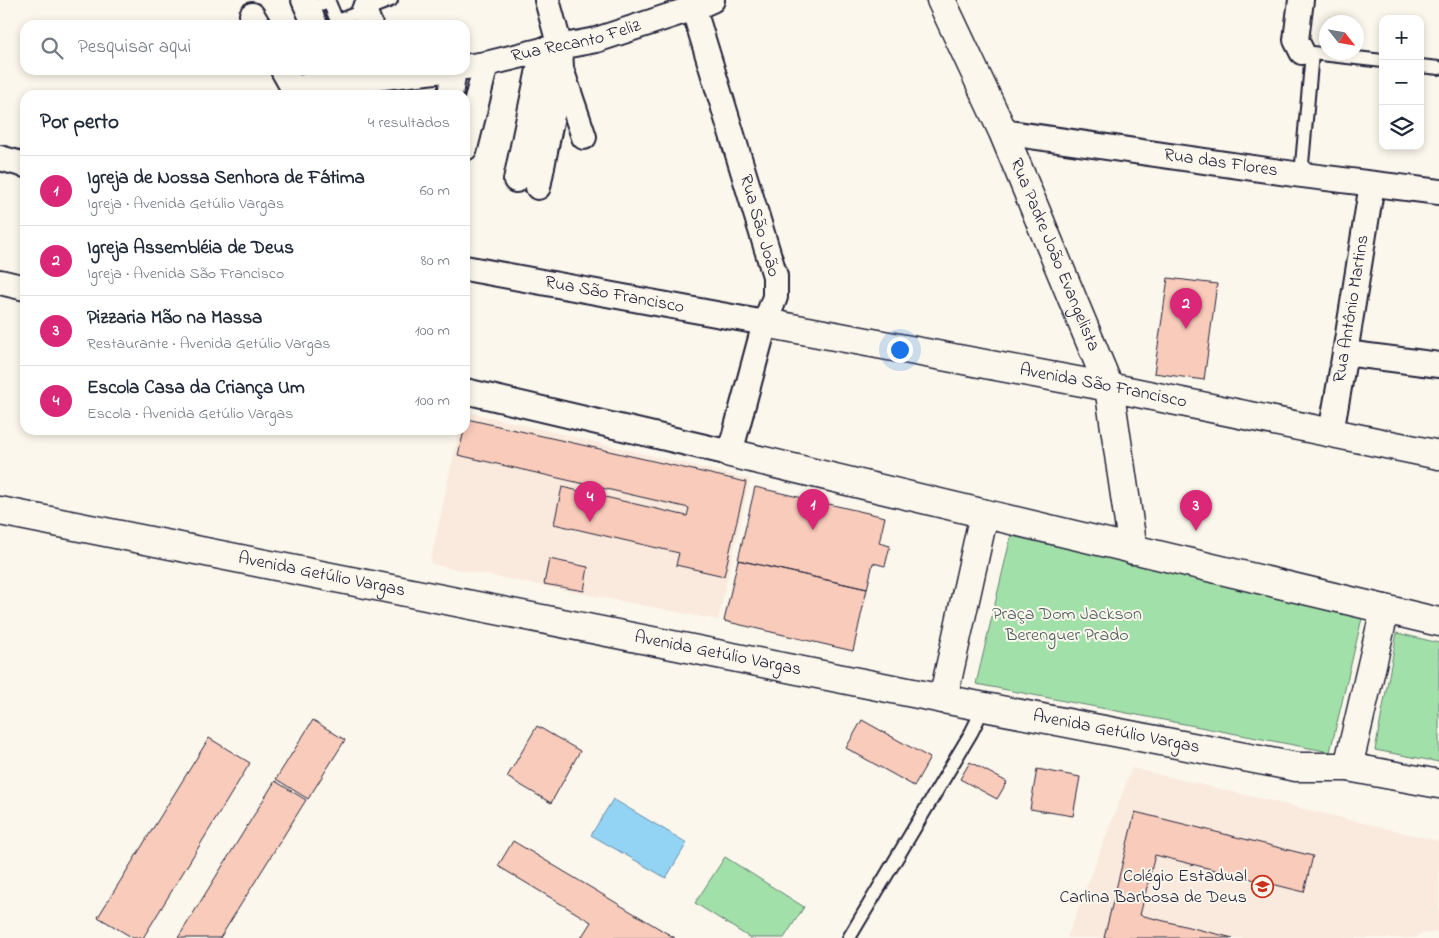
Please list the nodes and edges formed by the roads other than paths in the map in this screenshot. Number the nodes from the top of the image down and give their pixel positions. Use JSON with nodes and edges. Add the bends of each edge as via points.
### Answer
{"nodes":[{"id":1,"x":391,"y":0,"type":"edge"},
{"id":2,"x":547,"y":0,"type":"edge"},
{"id":3,"x":941,"y":0,"type":"edge"},
{"id":4,"x":1301,"y":0,"type":"edge"},
{"id":5,"x":699,"y":3,"type":"edge"},
{"id":6,"x":309,"y":11,"type":"edge"},
{"id":7,"x":367,"y":18,"type":"edge"},
{"id":8,"x":337,"y":20,"type":"edge"},
{"id":9,"x":347,"y":20,"type":"edge"},
{"id":10,"x":1307,"y":52,"type":"junction"},
{"id":11,"x":555,"y":55,"type":"junction"},
{"id":12,"x":1379,"y":61,"type":"edge"},
{"id":13,"x":476,"y":66,"type":"edge"},
{"id":14,"x":1424,"y":66,"type":"edge"},
{"id":15,"x":1439,"y":68,"type":"edge"},
{"id":16,"x":285,"y":75,"type":"edge"},
{"id":17,"x":421,"y":75,"type":"edge"},
{"id":18,"x":453,"y":75,"type":"edge"},
{"id":19,"x":338,"y":76,"type":"edge"},
{"id":20,"x":388,"y":82,"type":"edge"},
{"id":21,"x":293,"y":90,"type":"edge"},
{"id":22,"x":300,"y":90,"type":"edge"},
{"id":23,"x":451,"y":90,"type":"edge"},
{"id":24,"x":470,"y":111,"type":"edge"},
{"id":25,"x":1003,"y":132,"type":"junction"},
{"id":26,"x":584,"y":137,"type":"dead end"},
{"id":27,"x":0,"y":158,"type":"edge"},
{"id":28,"x":20,"y":164,"type":"edge"},
{"id":29,"x":1300,"y":175,"type":"junction"},
{"id":30,"x":527,"y":183,"type":"dead end"},
{"id":31,"x":1372,"y":184,"type":"junction"},
{"id":32,"x":1439,"y":192,"type":"edge"},
{"id":33,"x":470,"y":269,"type":"edge"},
{"id":34,"x":0,"y":282,"type":"edge"},
{"id":35,"x":20,"y":287,"type":"edge"},
{"id":36,"x":765,"y":323,"type":"junction"},
{"id":37,"x":1345,"y":353,"type":"junction"},
{"id":38,"x":1439,"y":365,"type":"edge"},
{"id":39,"x":1109,"y":387,"type":"junction"},
{"id":40,"x":470,"y":392,"type":"edge"},
{"id":41,"x":1331,"y":433,"type":"junction"},
{"id":42,"x":730,"y":453,"type":"junction"},
{"id":43,"x":1439,"y":455,"type":"edge"},
{"id":44,"x":0,"y":511,"type":"edge"},
{"id":45,"x":984,"y":514,"type":"junction"},
{"id":46,"x":1133,"y":550,"type":"junction"},
{"id":47,"x":1385,"y":609,"type":"junction"},
{"id":48,"x":1439,"y":622,"type":"edge"},
{"id":49,"x":943,"y":699,"type":"junction"},
{"id":50,"x":984,"y":707,"type":"junction"},
{"id":51,"x":1348,"y":767,"type":"junction"},
{"id":52,"x":1439,"y":784,"type":"edge"},
{"id":53,"x":849,"y":938,"type":"edge"}],
"edges":[{"from":1,"to":7,"type":"lane"},
{"from":2,"to":11,"type":"street"},
{"from":3,"to":25,"type":"street","name":"Rua Padre João Evangelista"},
{"from":4,"to":10,"type":"street","via":[[1296,40]]},
{"from":5,"to":11,"type":"street","name":"Rua Recanto Feliz"},
{"from":5,"to":36,"type":"street","name":"Rua São João","via":[[775,276],[775,297]]},
{"from":6,"to":8,"type":"lane","via":[[329,2]]},
{"from":7,"to":9,"type":"lane"},
{"from":10,"to":12,"type":"lane"},
{"from":10,"to":29,"type":"lane"},
{"from":11,"to":13,"type":"street","name":"Rua Recanto Feliz"},
{"from":11,"to":26,"type":"street"},
{"from":11,"to":30,"type":"street"},
{"from":13,"to":24,"type":"street"},
{"from":14,"to":15,"type":"lane"},
{"from":16,"to":21,"type":"street"},
{"from":17,"to":20,"type":"street"},
{"from":18,"to":23,"type":"street"},
{"from":19,"to":20,"type":"street"},
{"from":19,"to":22,"type":"street"},
{"from":25,"to":29,"type":"street","name":"Rua das Flores"},
{"from":25,"to":39,"type":"street","name":"Rua Padre João Evangelista"},
{"from":27,"to":28,"type":"street"},
{"from":29,"to":31,"type":"street","name":"Rua das Flores"},
{"from":31,"to":32,"type":"street","name":"Rua das Flores"},
{"from":31,"to":37,"type":"street","name":"Rua Antônio Martins"},
{"from":33,"to":36,"type":"street","name":"Rua São Francisco"},
{"from":34,"to":35,"type":"street"},
{"from":36,"to":39,"type":"street","name":"Avenida São Francisco"},
{"from":36,"to":42,"type":"street","name":"Rua São João"},
{"from":37,"to":38,"type":"street"},
{"from":37,"to":41,"type":"street","name":"Rua Antônio Martins"},
{"from":39,"to":41,"type":"street","name":"Avenida São Francisco"},
{"from":39,"to":46,"type":"street","name":"Rua Padre João Evangelista"},
{"from":40,"to":42,"type":"street"},
{"from":41,"to":43,"type":"street","name":"Avenida São Francisco"},
{"from":42,"to":45,"type":"street"},
{"from":44,"to":49,"type":"street","name":"Avenida Getúlio Vargas"},
{"from":45,"to":46,"type":"street"},
{"from":45,"to":49,"type":"street"},
{"from":46,"to":47,"type":"street"},
{"from":47,"to":48,"type":"street"},
{"from":47,"to":51,"type":"street"},
{"from":49,"to":50,"type":"street","name":"Avenida Getúlio Vargas"},
{"from":50,"to":51,"type":"street","name":"Avenida Getúlio Vargas","via":[[1296,767]]},
{"from":50,"to":53,"type":"lane"},
{"from":51,"to":52,"type":"street","name":"Avenida Getúlio Vargas"}]}
